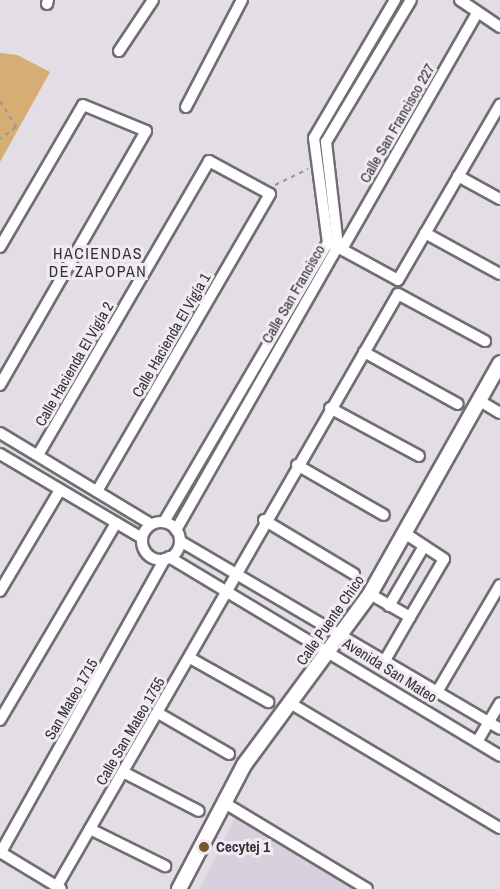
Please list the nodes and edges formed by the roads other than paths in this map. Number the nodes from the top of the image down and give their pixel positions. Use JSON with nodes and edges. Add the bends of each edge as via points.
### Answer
{"nodes":[{"id":1,"x":153,"y":0,"type":"edge"},
{"id":2,"x":242,"y":0,"type":"edge"},
{"id":3,"x":395,"y":0,"type":"edge"},
{"id":4,"x":411,"y":0,"type":"edge"},
{"id":5,"x":460,"y":0,"type":"edge"},
{"id":6,"x":478,"y":12,"type":"junction"},
{"id":7,"x":378,"y":25,"type":"junction"},
{"id":8,"x":500,"y":27,"type":"edge"},
{"id":9,"x":391,"y":32,"type":"junction"},
{"id":10,"x":119,"y":51,"type":"dead end"},
{"id":11,"x":344,"y":81,"type":"junction"},
{"id":12,"x":358,"y":88,"type":"junction"},
{"id":13,"x":500,"y":105,"type":"edge"},
{"id":14,"x":186,"y":107,"type":"dead end"},
{"id":15,"x":496,"y":121,"type":"edge"},
{"id":16,"x":326,"y":142,"type":"junction"},
{"id":17,"x":313,"y":144,"type":"junction"},
{"id":18,"x":458,"y":176,"type":"junction"},
{"id":19,"x":270,"y":194,"type":"joint"},
{"id":20,"x":500,"y":198,"type":"edge"},
{"id":21,"x":425,"y":233,"type":"junction"},
{"id":22,"x":336,"y":246,"type":"junction"},
{"id":23,"x":0,"y":247,"type":"edge"},
{"id":24,"x":500,"y":274,"type":"edge"},
{"id":25,"x":485,"y":341,"type":"dead end"},
{"id":26,"x":364,"y":352,"type":"junction"},
{"id":27,"x":500,"y":363,"type":"edge"},
{"id":28,"x":1,"y":382,"type":"edge"},
{"id":29,"x":480,"y":402,"type":"junction"},
{"id":30,"x":458,"y":404,"type":"dead end"},
{"id":31,"x":330,"y":408,"type":"junction"},
{"id":32,"x":500,"y":413,"type":"edge"},
{"id":33,"x":0,"y":433,"type":"edge"},
{"id":34,"x":13,"y":440,"type":"junction"},
{"id":35,"x":38,"y":455,"type":"junction"},
{"id":36,"x":419,"y":456,"type":"dead end"},
{"id":37,"x":1,"y":457,"type":"edge"},
{"id":38,"x":297,"y":465,"type":"junction"},
{"id":39,"x":75,"y":478,"type":"junction"},
{"id":40,"x":62,"y":491,"type":"junction"},
{"id":41,"x":97,"y":491,"type":"junction"},
{"id":42,"x":384,"y":515,"type":"dead end"},
{"id":43,"x":264,"y":520,"type":"junction"},
{"id":44,"x":164,"y":522,"type":"junction"},
{"id":45,"x":116,"y":523,"type":"junction"},
{"id":46,"x":151,"y":524,"type":"junction"},
{"id":47,"x":176,"y":530,"type":"junction"},
{"id":48,"x":406,"y":534,"type":"junction"},
{"id":49,"x":142,"y":538,"type":"junction"},
{"id":50,"x":180,"y":541,"type":"junction"},
{"id":51,"x":424,"y":546,"type":"junction"},
{"id":52,"x":167,"y":558,"type":"junction"},
{"id":53,"x":237,"y":574,"type":"junction"},
{"id":54,"x":354,"y":574,"type":"dead end"},
{"id":55,"x":252,"y":584,"type":"junction"},
{"id":56,"x":500,"y":585,"type":"edge"},
{"id":57,"x":0,"y":591,"type":"edge"},
{"id":58,"x":229,"y":591,"type":"junction"},
{"id":59,"x":370,"y":594,"type":"junction"},
{"id":60,"x":242,"y":599,"type":"junction"},
{"id":61,"x":389,"y":606,"type":"junction"},
{"id":62,"x":410,"y":617,"type":"junction"},
{"id":63,"x":341,"y":637,"type":"junction"},
{"id":64,"x":330,"y":651,"type":"junction"},
{"id":65,"x":190,"y":658,"type":"junction"},
{"id":66,"x":384,"y":662,"type":"junction"},
{"id":67,"x":437,"y":692,"type":"junction"},
{"id":68,"x":268,"y":702,"type":"dead end"},
{"id":69,"x":290,"y":703,"type":"junction"},
{"id":70,"x":500,"y":703,"type":"edge"},
{"id":71,"x":158,"y":712,"type":"junction"},
{"id":72,"x":0,"y":720,"type":"edge"},
{"id":73,"x":488,"y":723,"type":"junction"},
{"id":74,"x":500,"y":729,"type":"edge"},
{"id":75,"x":477,"y":742,"type":"junction"},
{"id":76,"x":229,"y":753,"type":"dead end"},
{"id":77,"x":500,"y":756,"type":"edge"},
{"id":78,"x":123,"y":772,"type":"junction"},
{"id":79,"x":223,"y":802,"type":"junction"},
{"id":80,"x":199,"y":811,"type":"dead end"},
{"id":81,"x":500,"y":828,"type":"edge"},
{"id":82,"x":90,"y":829,"type":"junction"},
{"id":83,"x":0,"y":852,"type":"edge"},
{"id":84,"x":165,"y":866,"type":"dead end"},
{"id":85,"x":59,"y":888,"type":"edge"},
{"id":86,"x":179,"y":889,"type":"edge"},
{"id":87,"x":366,"y":889,"type":"edge"}],
"edges":[{"from":1,"to":10,"type":"street"},
{"from":2,"to":14,"type":"street"},
{"from":3,"to":7,"type":"street"},
{"from":4,"to":9,"type":"street"},
{"from":5,"to":6,"type":"street"},
{"from":6,"to":8,"type":"street"},
{"from":6,"to":22,"type":"street","name":"Calle San Francisco 227"},
{"from":7,"to":9,"type":"street"},
{"from":7,"to":11,"type":"street"},
{"from":9,"to":12,"type":"street"},
{"from":11,"to":12,"type":"street"},
{"from":11,"to":17,"type":"street"},
{"from":12,"to":16,"type":"street"},
{"from":13,"to":15,"type":"street"},
{"from":15,"to":18,"type":"street"},
{"from":16,"to":17,"type":"street"},
{"from":16,"to":22,"type":"street","name":"Calle San Francisco"},
{"from":17,"to":22,"type":"street","name":"Calle San Francisco"},
{"from":18,"to":20,"type":"street"},
{"from":18,"to":21,"type":"street"},
{"from":19,"to":35,"type":"street","name":"Calle Hacienda El Vigía 2","via":[[209,161]]},
{"from":19,"to":41,"type":"street","name":"Calle Hacienda El Vigía 1"},
{"from":21,"to":22,"type":"street","via":[[398,280]]},
{"from":21,"to":24,"type":"street"},
{"from":22,"to":44,"type":"street","name":"Calle San Francisco"},
{"from":22,"to":47,"type":"street","name":"Calle San Francisco"},
{"from":23,"to":28,"type":"street","via":[[83,105],[146,131]]},
{"from":25,"to":26,"type":"street","name":"Calle San Mateo 1755","via":[[398,294]]},
{"from":26,"to":30,"type":"street"},
{"from":26,"to":31,"type":"street","name":"Calle San Mateo 1755"},
{"from":27,"to":29,"type":"main road","name":"Calle Puente Chico"},
{"from":29,"to":32,"type":"street"},
{"from":29,"to":48,"type":"main road","name":"Calle Puente Chico"},
{"from":31,"to":36,"type":"street"},
{"from":31,"to":38,"type":"street","name":"Calle San Mateo 1755"},
{"from":33,"to":34,"type":"street"},
{"from":34,"to":35,"type":"street"},
{"from":34,"to":37,"type":"street"},
{"from":35,"to":39,"type":"street"},
{"from":37,"to":40,"type":"street","name":"Avenida San Mateo"},
{"from":38,"to":42,"type":"street"},
{"from":38,"to":43,"type":"street","name":"Calle San Mateo 1755"},
{"from":39,"to":40,"type":"street"},
{"from":39,"to":41,"type":"street"},
{"from":40,"to":45,"type":"street","name":"Avenida San Mateo"},
{"from":40,"to":57,"type":"street"},
{"from":41,"to":46,"type":"street"},
{"from":43,"to":53,"type":"street","name":"Calle San Mateo 1755"},
{"from":43,"to":54,"type":"street"},
{"from":44,"to":46,"type":"street"},
{"from":44,"to":47,"type":"street"},
{"from":45,"to":49,"type":"street","name":"Avenida San Mateo"},
{"from":45,"to":72,"type":"street"},
{"from":46,"to":49,"type":"street"},
{"from":47,"to":50,"type":"street"},
{"from":48,"to":51,"type":"street"},
{"from":48,"to":59,"type":"main road","name":"Calle Puente Chico"},
{"from":49,"to":52,"type":"street","name":"Avenida San Mateo","via":[[146,552]]},
{"from":50,"to":52,"type":"street"},
{"from":50,"to":53,"type":"street","name":"Avenida San Mateo"},
{"from":51,"to":61,"type":"street"},
{"from":51,"to":62,"type":"street","via":[[444,559]]},
{"from":52,"to":58,"type":"street","name":"Avenida San Mateo"},
{"from":52,"to":83,"type":"street","name":"San Mateo 1715"},
{"from":53,"to":55,"type":"street","name":"Avenida San Mateo"},
{"from":53,"to":58,"type":"street","name":"Calle San Mateo 1755"},
{"from":55,"to":60,"type":"street"},
{"from":55,"to":63,"type":"street","name":"Avenida San Mateo"},
{"from":56,"to":67,"type":"street"},
{"from":58,"to":60,"type":"street","name":"Avenida San Mateo"},
{"from":58,"to":65,"type":"street","name":"Calle San Mateo 1755"},
{"from":59,"to":61,"type":"street"},
{"from":59,"to":63,"type":"main road","name":"Calle Puente Chico"},
{"from":60,"to":64,"type":"street","name":"Avenida San Mateo"},
{"from":61,"to":62,"type":"street"},
{"from":62,"to":66,"type":"street"},
{"from":63,"to":64,"type":"main road","name":"Calle Puente Chico"},
{"from":63,"to":66,"type":"street","name":"Avenida San Mateo"},
{"from":64,"to":69,"type":"main road","name":"Calle Puente Chico"},
{"from":64,"to":75,"type":"street","name":"Avenida San Mateo"},
{"from":65,"to":68,"type":"street"},
{"from":65,"to":71,"type":"street","name":"Calle San Mateo 1755"},
{"from":66,"to":67,"type":"street","name":"Avenida San Mateo"},
{"from":67,"to":73,"type":"street","name":"Avenida San Mateo"},
{"from":69,"to":79,"type":"main road","name":"Calle Puente Chico"},
{"from":69,"to":81,"type":"street"},
{"from":70,"to":73,"type":"street"},
{"from":71,"to":76,"type":"street"},
{"from":71,"to":78,"type":"street","name":"Calle San Mateo 1755"},
{"from":73,"to":74,"type":"street","name":"Avenida San Mateo"},
{"from":73,"to":75,"type":"street"},
{"from":75,"to":77,"type":"street","name":"Avenida San Mateo"},
{"from":78,"to":80,"type":"street"},
{"from":78,"to":82,"type":"street","name":"Calle San Mateo 1755"},
{"from":79,"to":86,"type":"main road","name":"Calle Puente Chico"},
{"from":79,"to":87,"type":"street"},
{"from":82,"to":84,"type":"street"},
{"from":82,"to":85,"type":"street","name":"Calle San Mateo 1755"},
{"from":83,"to":85,"type":"street"}]}
